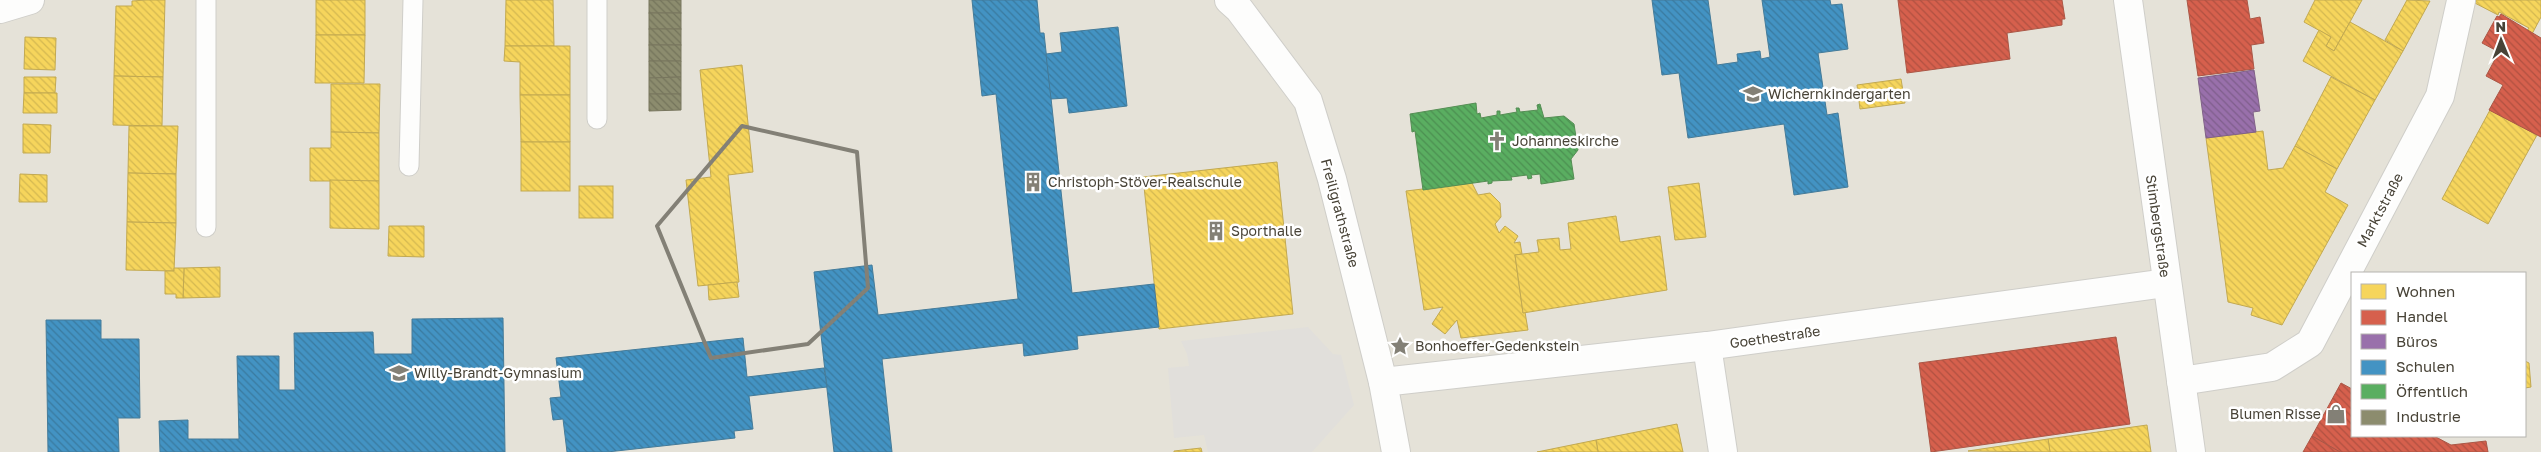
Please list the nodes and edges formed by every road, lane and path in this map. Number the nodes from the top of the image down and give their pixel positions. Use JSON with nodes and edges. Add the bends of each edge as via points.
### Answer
{"nodes":[{"id":1,"x":30,"y":0,"type":"edge"},
{"id":2,"x":206,"y":0,"type":"edge"},
{"id":3,"x":412,"y":0,"type":"edge"},
{"id":4,"x":596,"y":0,"type":"edge"},
{"id":5,"x":1228,"y":0,"type":"edge"},
{"id":6,"x":2128,"y":0,"type":"edge"},
{"id":7,"x":2461,"y":1,"type":"edge"},
{"id":8,"x":0,"y":9,"type":"edge"},
{"id":9,"x":597,"y":118,"type":"dead end"},
{"id":10,"x":409,"y":166,"type":"dead end"},
{"id":11,"x":206,"y":227,"type":"dead end"},
{"id":12,"x":2166,"y":283,"type":"junction"},
{"id":13,"x":1707,"y":346,"type":"junction"},
{"id":14,"x":2181,"y":381,"type":"junction"},
{"id":15,"x":1383,"y":382,"type":"junction"},
{"id":16,"x":1396,"y":452,"type":"edge"},
{"id":17,"x":1723,"y":452,"type":"edge"},
{"id":18,"x":2191,"y":452,"type":"edge"}],
"edges":[{"from":1,"to":8,"type":"street"},
{"from":2,"to":11,"type":"lane"},
{"from":3,"to":10,"type":"lane"},
{"from":4,"to":9,"type":"lane"},
{"from":5,"to":15,"type":"street","name":"Freiligrathstraße","via":[[1239,9],[1308,101],[1332,179]]},
{"from":6,"to":12,"type":"street","name":"Stimbergstraße"},
{"from":7,"to":14,"type":"street","name":"Marktstraße","via":[[2440,96],[2310,343],[2272,367]]},
{"from":12,"to":13,"type":"street","name":"Goethestraße"},
{"from":12,"to":14,"type":"street","name":"Stimbergstraße"},
{"from":13,"to":15,"type":"street","name":"Goethestraße"},
{"from":13,"to":17,"type":"street"},
{"from":14,"to":18,"type":"street","name":"Stimbergstraße"},
{"from":15,"to":16,"type":"street","name":"Freiligrathstraße"}]}
